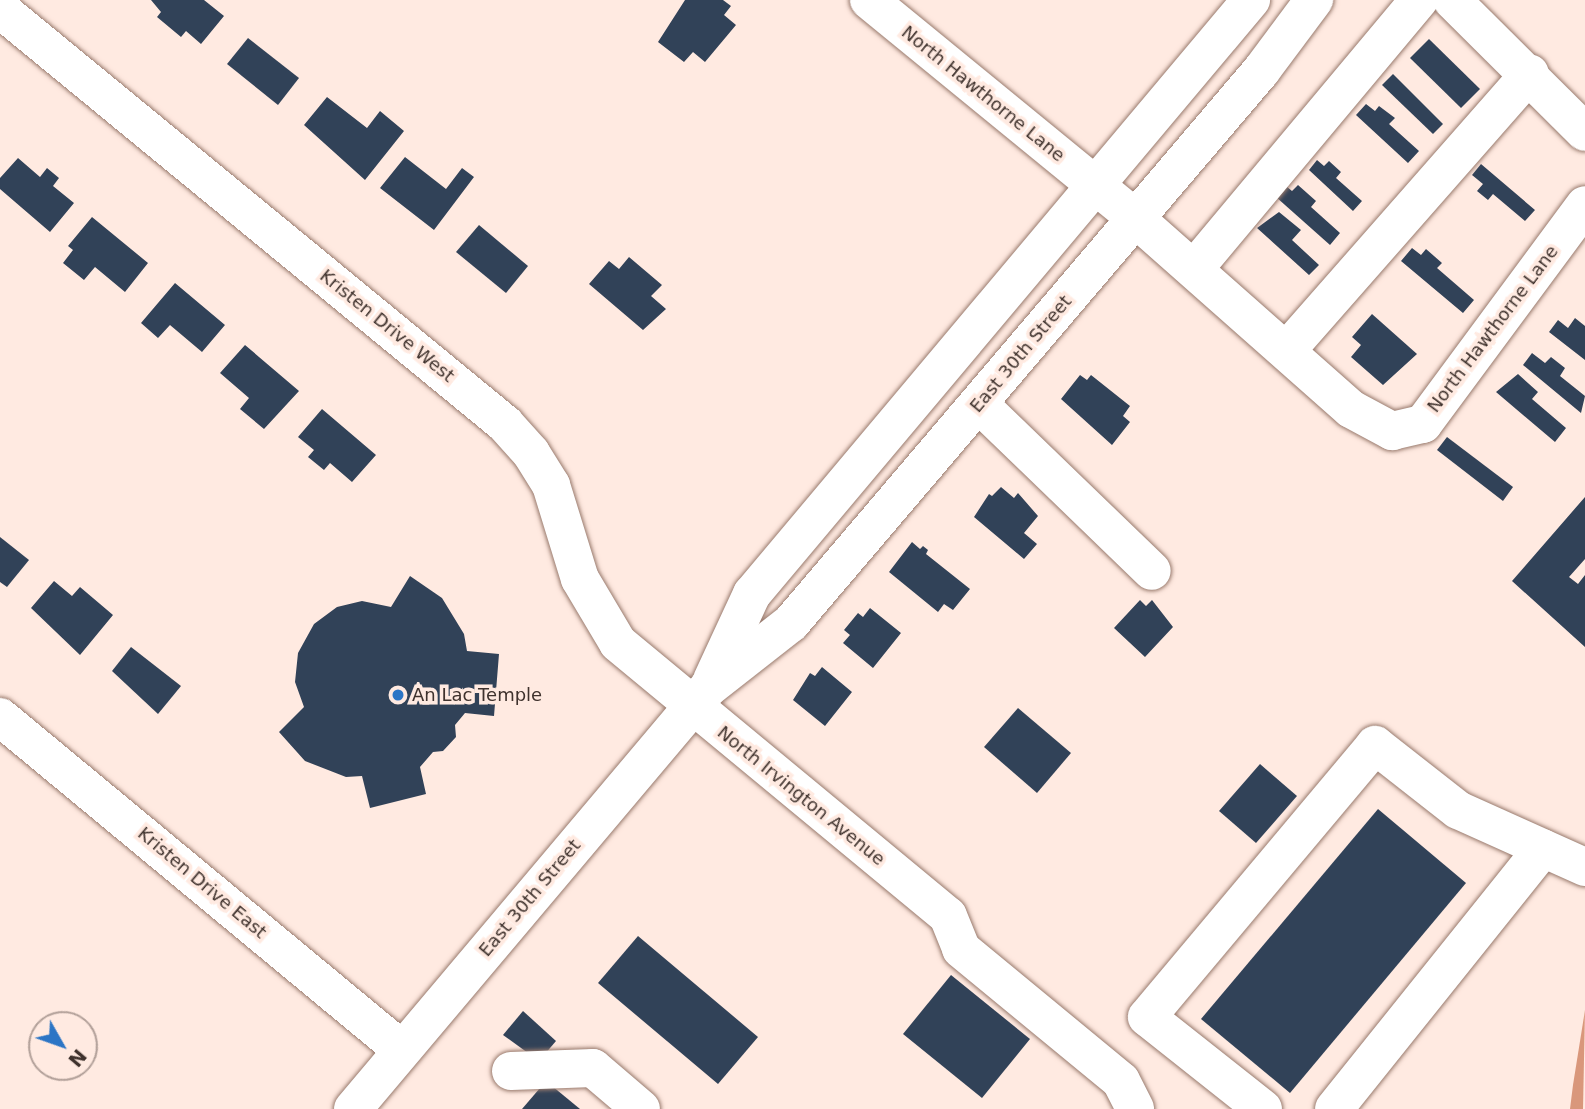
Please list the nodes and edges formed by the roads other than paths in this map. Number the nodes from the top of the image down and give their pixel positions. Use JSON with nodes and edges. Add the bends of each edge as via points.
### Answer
{"nodes":[{"id":1,"x":869,"y":0,"type":"edge"},
{"id":2,"x":1251,"y":0,"type":"edge"},
{"id":3,"x":1314,"y":0,"type":"edge"},
{"id":4,"x":1419,"y":0,"type":"edge"},
{"id":5,"x":1452,"y":0,"type":"edge"},
{"id":6,"x":0,"y":9,"type":"edge"},
{"id":7,"x":1530,"y":73,"type":"junction"},
{"id":8,"x":1585,"y":132,"type":"edge"},
{"id":9,"x":1097,"y":187,"type":"junction"},
{"id":10,"x":1585,"y":205,"type":"edge"},
{"id":11,"x":1135,"y":218,"type":"junction"},
{"id":12,"x":1194,"y":269,"type":"junction"},
{"id":13,"x":1287,"y":350,"type":"junction"},
{"id":14,"x":979,"y":404,"type":"junction"},
{"id":15,"x":1152,"y":571,"type":"dead end"},
{"id":16,"x":700,"y":697,"type":"junction"},
{"id":17,"x":0,"y":717,"type":"edge"},
{"id":18,"x":1544,"y":848,"type":"junction"},
{"id":19,"x":1582,"y":866,"type":"edge"},
{"id":20,"x":402,"y":1050,"type":"junction"},
{"id":21,"x":511,"y":1071,"type":"dead end"},
{"id":22,"x":353,"y":1109,"type":"edge"},
{"id":23,"x":641,"y":1109,"type":"edge"},
{"id":24,"x":1135,"y":1109,"type":"edge"},
{"id":25,"x":1263,"y":1109,"type":"edge"},
{"id":26,"x":1334,"y":1109,"type":"edge"}],
"edges":[{"from":1,"to":9,"type":"street","name":"North Hawthorne Lane"},
{"from":2,"to":9,"type":"street","name":"East 30th Street"},
{"from":3,"to":11,"type":"street","name":"East 30th Street","via":[[1261,71]]},
{"from":4,"to":12,"type":"street"},
{"from":5,"to":7,"type":"street"},
{"from":6,"to":16,"type":"street","name":"Kristen Drive West","via":[[514,432],[556,497],[580,579],[596,613],[627,652]]},
{"from":7,"to":8,"type":"street"},
{"from":7,"to":13,"type":"street"},
{"from":9,"to":11,"type":"street","name":"North Hawthorne Lane"},
{"from":9,"to":16,"type":"street","name":"East 30th Street","via":[[752,594]]},
{"from":10,"to":13,"type":"street","name":"North Hawthorne Lane","via":[[1423,424],[1392,430],[1351,409]]},
{"from":11,"to":12,"type":"street","name":"North Hawthorne Lane"},
{"from":11,"to":14,"type":"street","name":"East 30th Street"},
{"from":12,"to":13,"type":"street","name":"North Hawthorne Lane"},
{"from":14,"to":15,"type":"street"},
{"from":14,"to":16,"type":"street","name":"East 30th Street","via":[[791,623]]},
{"from":16,"to":20,"type":"street","name":"East 30th Street"},
{"from":16,"to":24,"type":"street","name":"North Irvington Avenue","via":[[948,916],[961,948],[1121,1082]]},
{"from":17,"to":20,"type":"street","name":"Kristen Drive East"},
{"from":18,"to":19,"type":"street"},
{"from":18,"to":25,"type":"street","via":[[1458,810],[1375,745],[1147,1017]]},
{"from":18,"to":26,"type":"street"},
{"from":20,"to":22,"type":"street","name":"East 30th Street"},
{"from":21,"to":23,"type":"street","via":[[593,1068]]}]}
